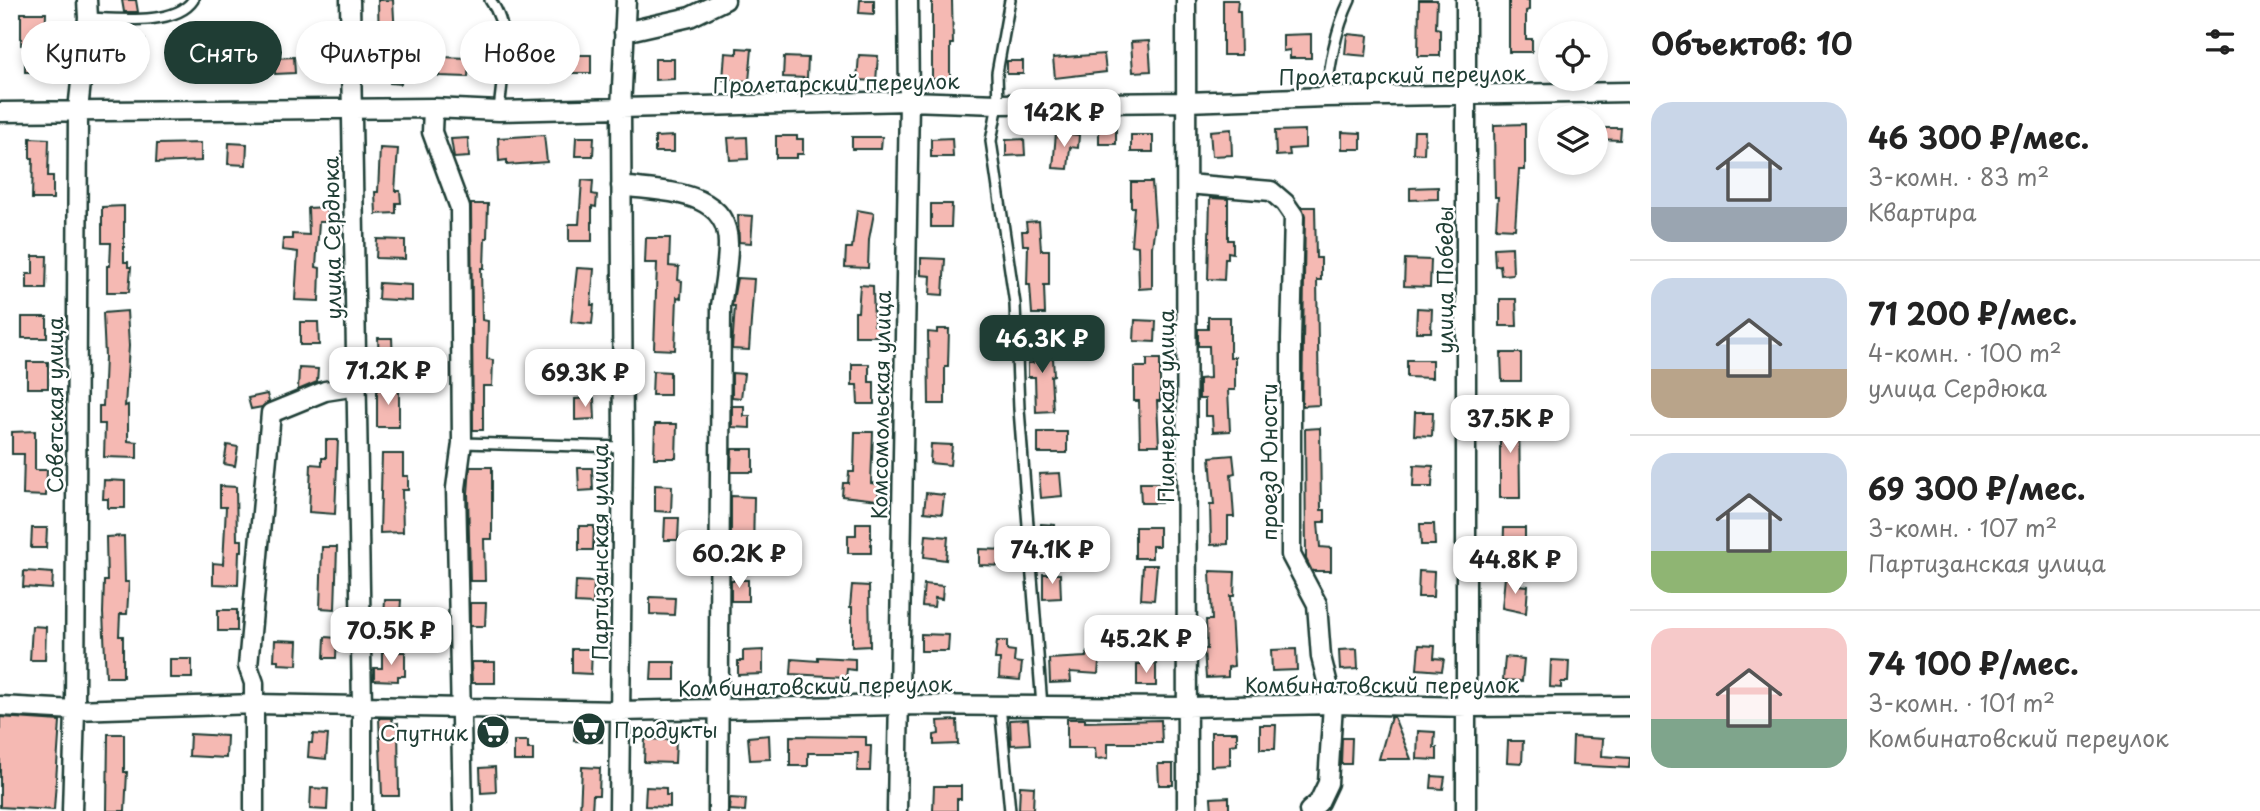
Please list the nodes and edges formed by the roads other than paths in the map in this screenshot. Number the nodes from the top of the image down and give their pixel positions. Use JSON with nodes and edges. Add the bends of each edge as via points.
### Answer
{"nodes":[{"id":1,"x":193,"y":0,"type":"edge"},
{"id":2,"x":350,"y":0,"type":"edge"},
{"id":3,"x":490,"y":0,"type":"edge"},
{"id":4,"x":625,"y":0,"type":"edge"},
{"id":5,"x":725,"y":0,"type":"edge"},
{"id":6,"x":908,"y":0,"type":"edge"},
{"id":7,"x":1010,"y":0,"type":"edge"},
{"id":8,"x":1186,"y":0,"type":"edge"},
{"id":9,"x":1350,"y":0,"type":"edge"},
{"id":10,"x":1466,"y":0,"type":"edge"},
{"id":11,"x":88,"y":9,"type":"edge"},
{"id":12,"x":624,"y":32,"type":"junction"},
{"id":13,"x":1630,"y":92,"type":"edge"},
{"id":14,"x":1467,"y":95,"type":"junction"},
{"id":15,"x":1326,"y":97,"type":"junction"},
{"id":16,"x":909,"y":102,"type":"junction"},
{"id":17,"x":1186,"y":103,"type":"junction"},
{"id":18,"x":998,"y":104,"type":"junction"},
{"id":19,"x":351,"y":108,"type":"junction"},
{"id":20,"x":433,"y":108,"type":"junction"},
{"id":21,"x":78,"y":110,"type":"junction"},
{"id":22,"x":621,"y":110,"type":"junction"},
{"id":23,"x":0,"y":111,"type":"edge"},
{"id":24,"x":499,"y":111,"type":"junction"},
{"id":25,"x":1187,"y":184,"type":"junction"},
{"id":26,"x":621,"y":186,"type":"junction"},
{"id":27,"x":358,"y":386,"type":"junction"},
{"id":28,"x":462,"y":443,"type":"junction"},
{"id":29,"x":623,"y":447,"type":"junction"},
{"id":30,"x":255,"y":704,"type":"junction"},
{"id":31,"x":1333,"y":704,"type":"junction"},
{"id":32,"x":898,"y":705,"type":"junction"},
{"id":33,"x":1000,"y":705,"type":"junction"},
{"id":34,"x":0,"y":706,"type":"edge"},
{"id":35,"x":1042,"y":706,"type":"junction"},
{"id":36,"x":1630,"y":706,"type":"edge"},
{"id":37,"x":362,"y":707,"type":"junction"},
{"id":38,"x":1187,"y":707,"type":"junction"},
{"id":39,"x":1468,"y":707,"type":"junction"},
{"id":40,"x":719,"y":708,"type":"junction"},
{"id":41,"x":461,"y":709,"type":"junction"},
{"id":42,"x":75,"y":710,"type":"junction"},
{"id":43,"x":621,"y":711,"type":"junction"},
{"id":44,"x":72,"y":811,"type":"edge"},
{"id":45,"x":254,"y":811,"type":"edge"},
{"id":46,"x":362,"y":811,"type":"edge"},
{"id":47,"x":463,"y":811,"type":"edge"},
{"id":48,"x":619,"y":811,"type":"edge"},
{"id":49,"x":718,"y":811,"type":"edge"},
{"id":50,"x":897,"y":811,"type":"edge"},
{"id":51,"x":1010,"y":811,"type":"edge"},
{"id":52,"x":1187,"y":811,"type":"edge"},
{"id":53,"x":1309,"y":811,"type":"edge"},
{"id":54,"x":1466,"y":811,"type":"edge"}],
"edges":[{"from":1,"to":11,"type":"lane","via":[[177,14],[156,19]]},
{"from":2,"to":19,"type":"street","name":"улица Сердюка"},
{"from":3,"to":24,"type":"lane","via":[[503,27]]},
{"from":4,"to":12,"type":"street","name":"Партизанская улица"},
{"from":5,"to":12,"type":"street","via":[[690,17]]},
{"from":6,"to":16,"type":"street","name":"Комсомольская улица"},
{"from":7,"to":18,"type":"lane","via":[[998,73]]},
{"from":8,"to":17,"type":"street","name":"Пионерская улица"},
{"from":9,"to":15,"type":"lane","via":[[1331,61]]},
{"from":10,"to":14,"type":"street","name":"улица Победы"},
{"from":11,"to":21,"type":"street","name":"Советская улица"},
{"from":12,"to":22,"type":"street","name":"Партизанская улица"},
{"from":13,"to":14,"type":"street","name":"Пролетарский переулок"},
{"from":14,"to":15,"type":"street","name":"Пролетарский переулок"},
{"from":14,"to":39,"type":"street","name":"улица Победы"},
{"from":15,"to":17,"type":"street","name":"Пролетарский переулок"},
{"from":16,"to":18,"type":"street","name":"Пролетарский переулок"},
{"from":16,"to":22,"type":"street","name":"Пролетарский переулок"},
{"from":16,"to":32,"type":"street","name":"Комсомольская улица"},
{"from":17,"to":18,"type":"street","name":"Пролетарский переулок"},
{"from":17,"to":25,"type":"street","name":"Пионерская улица"},
{"from":18,"to":35,"type":"lane","via":[[991,141],[1015,304]]},
{"from":19,"to":20,"type":"street","name":"Пролетарский переулок"},
{"from":19,"to":21,"type":"street","name":"Пролетарский переулок"},
{"from":19,"to":27,"type":"street","name":"улица Сердюка"},
{"from":20,"to":24,"type":"street","name":"Пролетарский переулок"},
{"from":20,"to":28,"type":"street","via":[[432,132],[460,208]]},
{"from":21,"to":23,"type":"street","name":"Пролетарский переулок"},
{"from":21,"to":42,"type":"street","name":"Советская улица"},
{"from":22,"to":24,"type":"street","name":"Пролетарский переулок"},
{"from":22,"to":26,"type":"street","name":"Партизанская улица"},
{"from":25,"to":31,"type":"street","name":"проезд Юности","via":[[1271,191],[1294,216],[1292,555],[1317,604],[1321,657]]},
{"from":25,"to":38,"type":"street","name":"Пионерская улица"},
{"from":26,"to":29,"type":"street","name":"Партизанская улица"},
{"from":26,"to":40,"type":"street","via":[[694,197],[713,207],[723,218],[728,243],[721,306]]},
{"from":27,"to":30,"type":"street","via":[[325,391],[271,413],[247,666]]},
{"from":27,"to":37,"type":"street","name":"улица Сердюка"},
{"from":28,"to":29,"type":"lane"},
{"from":28,"to":41,"type":"street","via":[[456,488]]},
{"from":29,"to":43,"type":"street","name":"Партизанская улица"},
{"from":30,"to":37,"type":"street","name":"Комбинатовский переулок"},
{"from":30,"to":42,"type":"street","name":"Комбинатовский переулок"},
{"from":30,"to":45,"type":"street"},
{"from":31,"to":38,"type":"street","name":"Комбинатовский переулок"},
{"from":31,"to":39,"type":"street","name":"Комбинатовский переулок"},
{"from":31,"to":53,"type":"street","name":"проезд Юности","via":[[1328,783]]},
{"from":32,"to":33,"type":"street","name":"Комбинатовский переулок"},
{"from":32,"to":40,"type":"street","name":"Комбинатовский переулок"},
{"from":32,"to":50,"type":"street","name":"Комсомольская улица"},
{"from":33,"to":35,"type":"street","name":"Комбинатовский переулок"},
{"from":33,"to":51,"type":"lane"},
{"from":34,"to":42,"type":"street","name":"Комбинатовский переулок"},
{"from":35,"to":38,"type":"street","name":"Комбинатовский переулок"},
{"from":36,"to":39,"type":"street","name":"Комбинатовский переулок"},
{"from":37,"to":41,"type":"street","name":"Комбинатовский переулок"},
{"from":37,"to":46,"type":"street","name":"улица Сердюка"},
{"from":38,"to":52,"type":"street","name":"Пионерская улица"},
{"from":39,"to":54,"type":"street","name":"улица Победы"},
{"from":40,"to":43,"type":"street","name":"Комбинатовский переулок"},
{"from":40,"to":49,"type":"street"},
{"from":41,"to":43,"type":"street","name":"Комбинатовский переулок"},
{"from":41,"to":47,"type":"street"},
{"from":42,"to":44,"type":"street","name":"Советская улица"},
{"from":43,"to":48,"type":"street","name":"Партизанская улица"}]}
